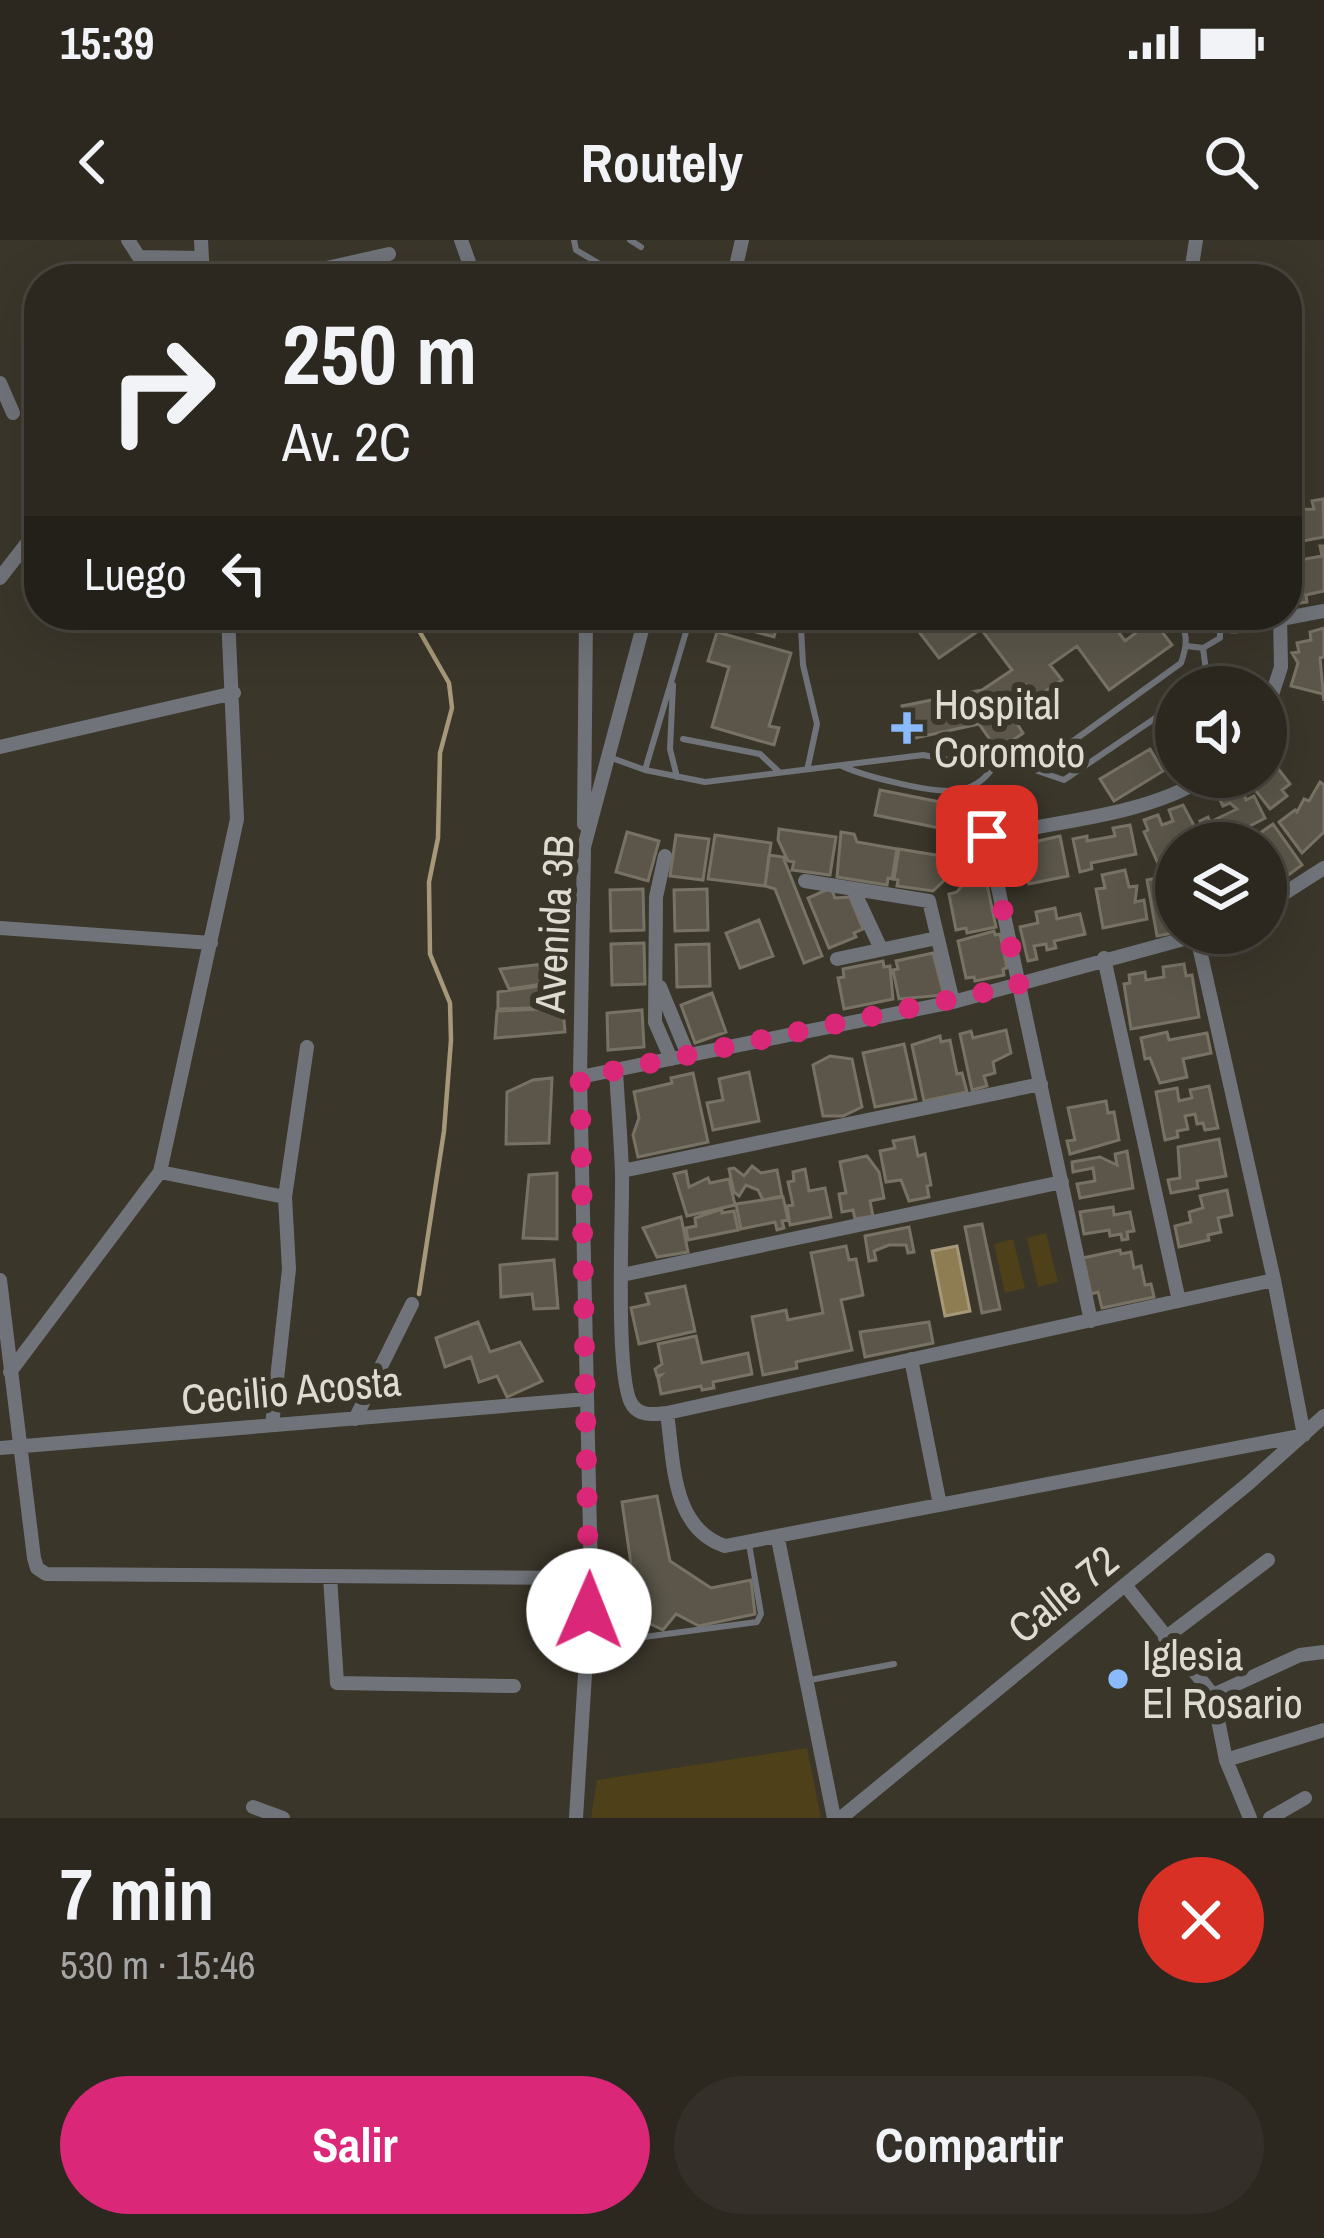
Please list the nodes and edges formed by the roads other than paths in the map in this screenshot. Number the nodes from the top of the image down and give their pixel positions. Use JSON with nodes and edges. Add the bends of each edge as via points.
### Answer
{"nodes":[{"id":1,"x":128,"y":240,"type":"edge"},
{"id":2,"x":201,"y":240,"type":"edge"},
{"id":3,"x":574,"y":240,"type":"edge"},
{"id":4,"x":630,"y":240,"type":"edge"},
{"id":5,"x":641,"y":247,"type":"dead end"},
{"id":6,"x":389,"y":254,"type":"dead end"},
{"id":7,"x":202,"y":258,"type":"junction"},
{"id":8,"x":202,"y":264,"type":"edge"},
{"id":9,"x":345,"y":264,"type":"edge"},
{"id":10,"x":600,"y":264,"type":"edge"},
{"id":11,"x":0,"y":383,"type":"edge"},
{"id":12,"x":13,"y":413,"type":"dead end"},
{"id":13,"x":24,"y":547,"type":"edge"},
{"id":14,"x":0,"y":578,"type":"edge"},
{"id":15,"x":229,"y":630,"type":"edge"},
{"id":16,"x":586,"y":630,"type":"edge"},
{"id":17,"x":642,"y":630,"type":"edge"},
{"id":18,"x":687,"y":630,"type":"edge"},
{"id":19,"x":801,"y":630,"type":"edge"},
{"id":20,"x":1185,"y":630,"type":"edge"},
{"id":21,"x":1220,"y":630,"type":"edge"},
{"id":22,"x":1281,"y":630,"type":"edge"},
{"id":23,"x":1187,"y":646,"type":"junction"},
{"id":24,"x":1203,"y":648,"type":"junction"},
{"id":25,"x":1205,"y":666,"type":"edge"},
{"id":26,"x":1282,"y":666,"type":"edge"},
{"id":27,"x":674,"y":675,"type":"junction"},
{"id":28,"x":234,"y":693,"type":"junction"},
{"id":29,"x":1155,"y":718,"type":"edge"},
{"id":30,"x":683,"y":739,"type":"dead end"},
{"id":31,"x":0,"y":747,"type":"edge"},
{"id":32,"x":608,"y":757,"type":"junction"},
{"id":33,"x":839,"y":764,"type":"junction"},
{"id":34,"x":808,"y":766,"type":"junction"},
{"id":35,"x":1026,"y":767,"type":"junction"},
{"id":36,"x":993,"y":768,"type":"junction"},
{"id":37,"x":645,"y":770,"type":"junction"},
{"id":38,"x":778,"y":771,"type":"junction"},
{"id":39,"x":677,"y":777,"type":"junction"},
{"id":40,"x":1159,"y":798,"type":"edge"},
{"id":41,"x":584,"y":848,"type":"junction"},
{"id":42,"x":665,"y":856,"type":"dead end"},
{"id":43,"x":1324,"y":868,"type":"edge"},
{"id":44,"x":805,"y":881,"type":"dead end"},
{"id":45,"x":853,"y":889,"type":"junction"},
{"id":46,"x":1287,"y":891,"type":"edge"},
{"id":47,"x":0,"y":928,"type":"edge"},
{"id":48,"x":937,"y":938,"type":"junction"},
{"id":49,"x":211,"y":943,"type":"junction"},
{"id":50,"x":1155,"y":946,"type":"edge"},
{"id":51,"x":880,"y":950,"type":"junction"},
{"id":52,"x":1205,"y":954,"type":"edge"},
{"id":53,"x":1105,"y":958,"type":"junction"},
{"id":54,"x":837,"y":959,"type":"dead end"},
{"id":55,"x":658,"y":982,"type":"junction"},
{"id":56,"x":1019,"y":985,"type":"junction"},
{"id":57,"x":952,"y":1002,"type":"junction"},
{"id":58,"x":307,"y":1047,"type":"dead end"},
{"id":59,"x":688,"y":1055,"type":"junction"},
{"id":60,"x":670,"y":1059,"type":"junction"},
{"id":61,"x":616,"y":1072,"type":"junction"},
{"id":62,"x":580,"y":1078,"type":"junction"},
{"id":63,"x":1041,"y":1084,"type":"junction"},
{"id":64,"x":622,"y":1171,"type":"junction"},
{"id":65,"x":160,"y":1172,"type":"junction"},
{"id":66,"x":1062,"y":1182,"type":"junction"},
{"id":67,"x":285,"y":1197,"type":"junction"},
{"id":68,"x":622,"y":1275,"type":"junction"},
{"id":69,"x":0,"y":1280,"type":"edge"},
{"id":70,"x":1274,"y":1280,"type":"junction"},
{"id":71,"x":1179,"y":1301,"type":"junction"},
{"id":72,"x":412,"y":1304,"type":"dead end"},
{"id":73,"x":1091,"y":1321,"type":"junction"},
{"id":74,"x":911,"y":1359,"type":"junction"},
{"id":75,"x":10,"y":1372,"type":"junction"},
{"id":76,"x":587,"y":1399,"type":"junction"},
{"id":77,"x":667,"y":1413,"type":"junction"},
{"id":78,"x":1324,"y":1416,"type":"edge"},
{"id":79,"x":355,"y":1419,"type":"junction"},
{"id":80,"x":272,"y":1425,"type":"junction"},
{"id":81,"x":1304,"y":1435,"type":"junction"},
{"id":82,"x":20,"y":1446,"type":"junction"},
{"id":83,"x":0,"y":1448,"type":"edge"},
{"id":84,"x":940,"y":1504,"type":"junction"},
{"id":85,"x":778,"y":1538,"type":"junction"},
{"id":86,"x":749,"y":1544,"type":"junction"},
{"id":87,"x":1268,"y":1560,"type":"dead end"},
{"id":88,"x":329,"y":1577,"type":"junction"},
{"id":89,"x":591,"y":1578,"type":"junction"},
{"id":90,"x":1125,"y":1585,"type":"junction"},
{"id":91,"x":1165,"y":1638,"type":"junction"},
{"id":92,"x":587,"y":1645,"type":"junction"},
{"id":93,"x":1324,"y":1652,"type":"edge"},
{"id":94,"x":894,"y":1664,"type":"dead end"},
{"id":95,"x":806,"y":1680,"type":"junction"},
{"id":96,"x":514,"y":1687,"type":"dead end"},
{"id":97,"x":1214,"y":1695,"type":"junction"},
{"id":98,"x":1324,"y":1730,"type":"edge"},
{"id":99,"x":1226,"y":1760,"type":"junction"},
{"id":100,"x":1306,"y":1798,"type":"dead end"},
{"id":101,"x":253,"y":1807,"type":"dead end"},
{"id":102,"x":577,"y":1815,"type":"edge"},
{"id":103,"x":283,"y":1818,"type":"edge"},
{"id":104,"x":561,"y":1818,"type":"edge"},
{"id":105,"x":838,"y":1818,"type":"edge"},
{"id":106,"x":1250,"y":1818,"type":"edge"},
{"id":107,"x":1270,"y":1818,"type":"edge"}],
"edges":[{"from":1,"to":7,"type":"street","via":[[139,257]]},
{"from":2,"to":7,"type":"street"},
{"from":3,"to":10,"type":"lane"},
{"from":4,"to":5,"type":"lane"},
{"from":6,"to":9,"type":"street"},
{"from":7,"to":8,"type":"street"},
{"from":11,"to":12,"type":"street"},
{"from":13,"to":14,"type":"street"},
{"from":15,"to":28,"type":"street"},
{"from":16,"to":41,"type":"street"},
{"from":17,"to":32,"type":"street","name":"Avenida 3B"},
{"from":18,"to":27,"type":"lane"},
{"from":19,"to":34,"type":"lane","via":[[817,724]]},
{"from":20,"to":23,"type":"lane"},
{"from":21,"to":24,"type":"lane"},
{"from":22,"to":26,"type":"street"},
{"from":23,"to":24,"type":"lane"},
{"from":23,"to":35,"type":"lane","via":[[1181,662]]},
{"from":24,"to":25,"type":"lane"},
{"from":27,"to":37,"type":"lane"},
{"from":27,"to":39,"type":"lane","via":[[670,749]]},
{"from":28,"to":31,"type":"street"},
{"from":28,"to":49,"type":"street","via":[[237,819]]},
{"from":29,"to":35,"type":"lane","via":[[1064,780]]},
{"from":30,"to":38,"type":"lane","via":[[760,754]]},
{"from":32,"to":37,"type":"lane"},
{"from":32,"to":41,"type":"street","name":"Avenida 3B"},
{"from":33,"to":34,"type":"lane"},
{"from":33,"to":36,"type":"lane","via":[[923,754]]},
{"from":33,"to":36,"type":"lane","via":[[863,776],[956,791]]},
{"from":34,"to":38,"type":"lane"},
{"from":35,"to":36,"type":"lane"},
{"from":37,"to":39,"type":"lane"},
{"from":38,"to":39,"type":"lane","via":[[705,782]]},
{"from":40,"to":56,"type":"street","via":[[987,836]]},
{"from":41,"to":62,"type":"street","name":"Avenida 3B"},
{"from":42,"to":55,"type":"street","via":[[656,897]]},
{"from":43,"to":46,"type":"street"},
{"from":44,"to":45,"type":"street"},
{"from":45,"to":48,"type":"street","via":[[929,902]]},
{"from":45,"to":51,"type":"street"},
{"from":47,"to":49,"type":"street"},
{"from":48,"to":51,"type":"street"},
{"from":48,"to":57,"type":"street"},
{"from":49,"to":65,"type":"street"},
{"from":50,"to":53,"type":"street"},
{"from":51,"to":54,"type":"street"},
{"from":52,"to":70,"type":"street"},
{"from":53,"to":56,"type":"street"},
{"from":53,"to":71,"type":"street"},
{"from":55,"to":59,"type":"street"},
{"from":55,"to":60,"type":"street","via":[[655,1022]]},
{"from":56,"to":57,"type":"street"},
{"from":56,"to":63,"type":"street"},
{"from":57,"to":59,"type":"street"},
{"from":58,"to":67,"type":"street"},
{"from":59,"to":60,"type":"street"},
{"from":60,"to":61,"type":"street"},
{"from":61,"to":62,"type":"street"},
{"from":61,"to":64,"type":"street"},
{"from":62,"to":76,"type":"street","name":"Avenida 3B"},
{"from":63,"to":64,"type":"street"},
{"from":63,"to":66,"type":"street"},
{"from":64,"to":68,"type":"street"},
{"from":65,"to":67,"type":"street"},
{"from":65,"to":75,"type":"street"},
{"from":66,"to":68,"type":"street"},
{"from":66,"to":73,"type":"street"},
{"from":67,"to":80,"type":"street","via":[[289,1270]]},
{"from":68,"to":77,"type":"street","via":[[628,1400],[647,1415]]},
{"from":69,"to":75,"type":"street"},
{"from":70,"to":71,"type":"street"},
{"from":70,"to":81,"type":"street"},
{"from":71,"to":73,"type":"street"},
{"from":72,"to":79,"type":"street"},
{"from":73,"to":74,"type":"street"},
{"from":74,"to":77,"type":"street"},
{"from":74,"to":84,"type":"street"},
{"from":75,"to":82,"type":"street"},
{"from":76,"to":79,"type":"street","name":"Cecilio Acosta"},
{"from":76,"to":89,"type":"street","name":"Avenida 3B"},
{"from":77,"to":86,"type":"street","via":[[692,1527],[725,1546]]},
{"from":78,"to":81,"type":"street","name":"Calle 72"},
{"from":79,"to":80,"type":"street","name":"Cecilio Acosta"},
{"from":80,"to":82,"type":"street","name":"Cecilio Acosta"},
{"from":81,"to":84,"type":"street"},
{"from":81,"to":90,"type":"street","name":"Calle 72"},
{"from":82,"to":83,"type":"street","name":"Cecilio Acosta"},
{"from":82,"to":88,"type":"street","via":[[34,1558],[46,1574]]},
{"from":84,"to":85,"type":"street"},
{"from":85,"to":86,"type":"street"},
{"from":85,"to":95,"type":"street"},
{"from":86,"to":92,"type":"lane","via":[[757,1622]]},
{"from":87,"to":91,"type":"street"},
{"from":88,"to":89,"type":"street"},
{"from":88,"to":96,"type":"street","via":[[337,1683]]},
{"from":89,"to":92,"type":"street","name":"Avenida 3B"},
{"from":90,"to":91,"type":"street"},
{"from":90,"to":105,"type":"street","name":"Calle 72"},
{"from":91,"to":97,"type":"street"},
{"from":92,"to":102,"type":"street","name":"Avenida 3B"},
{"from":93,"to":97,"type":"street"},
{"from":94,"to":95,"type":"lane"},
{"from":95,"to":105,"type":"street"},
{"from":97,"to":99,"type":"street"},
{"from":98,"to":99,"type":"street"},
{"from":99,"to":106,"type":"street"},
{"from":100,"to":107,"type":"street"},
{"from":101,"to":103,"type":"street"},
{"from":102,"to":104,"type":"street"}]}
